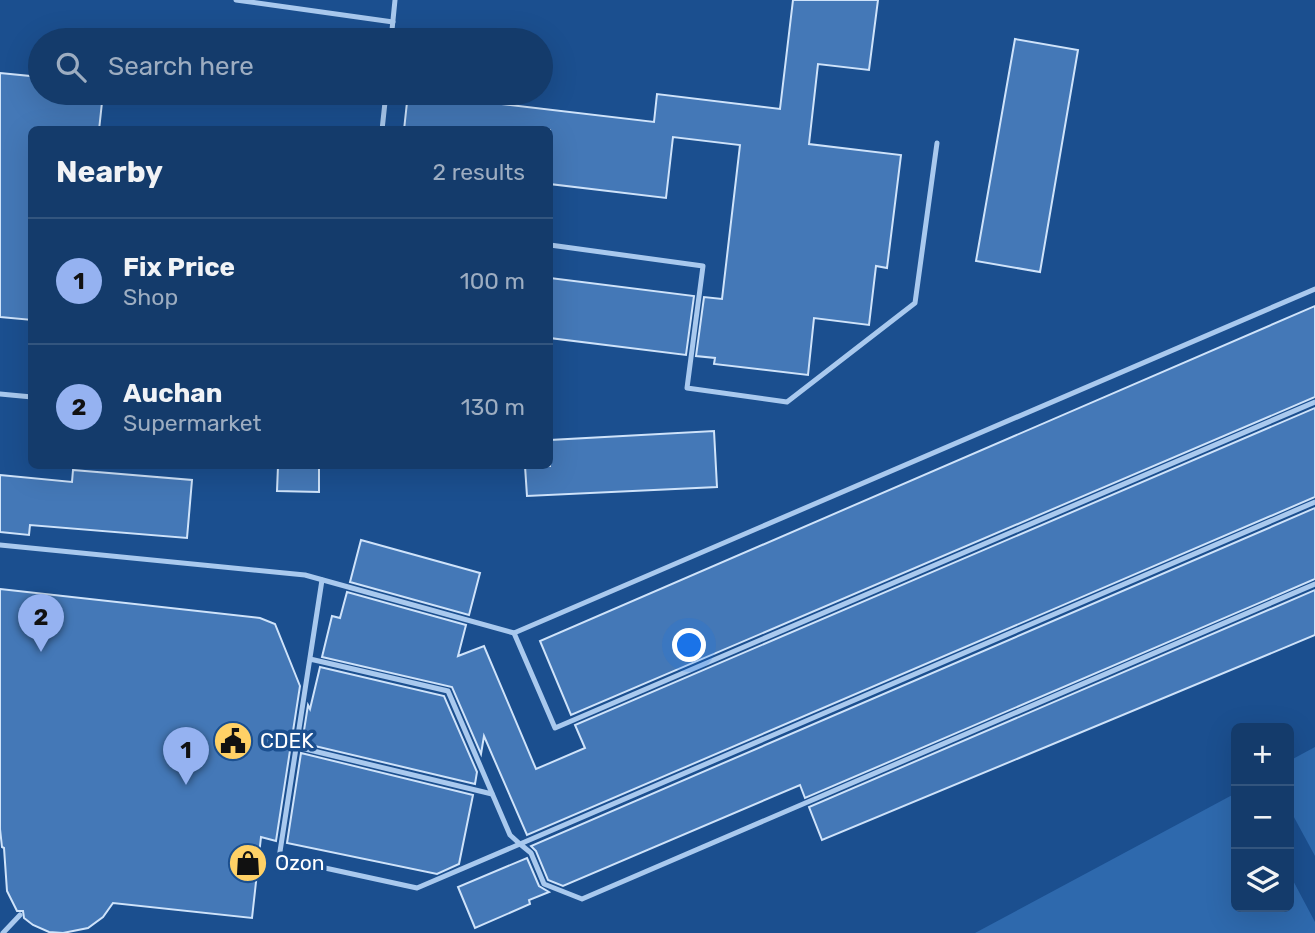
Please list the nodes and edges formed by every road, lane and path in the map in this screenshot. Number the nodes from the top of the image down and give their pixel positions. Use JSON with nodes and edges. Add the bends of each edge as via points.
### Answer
{"nodes":[{"id":1,"x":236,"y":0,"type":"edge"},
{"id":2,"x":294,"y":0,"type":"edge"},
{"id":3,"x":395,"y":0,"type":"edge"},
{"id":4,"x":293,"y":8,"type":"junction"},
{"id":5,"x":393,"y":22,"type":"junction"},
{"id":6,"x":392,"y":28,"type":"edge"},
{"id":7,"x":385,"y":105,"type":"edge"},
{"id":8,"x":382,"y":126,"type":"edge"},
{"id":9,"x":936,"y":143,"type":"dead end"},
{"id":10,"x":553,"y":245,"type":"edge"},
{"id":11,"x":1315,"y":289,"type":"edge"},
{"id":12,"x":0,"y":394,"type":"edge"},
{"id":13,"x":28,"y":397,"type":"edge"},
{"id":14,"x":1315,"y":402,"type":"edge"},
{"id":15,"x":1315,"y":502,"type":"edge"},
{"id":16,"x":0,"y":545,"type":"edge"},
{"id":17,"x":322,"y":580,"type":"junction"},
{"id":18,"x":1315,"y":584,"type":"edge"},
{"id":19,"x":514,"y":634,"type":"junction"},
{"id":20,"x":310,"y":659,"type":"junction"},
{"id":21,"x":297,"y":747,"type":"junction"},
{"id":22,"x":492,"y":794,"type":"junction"},
{"id":23,"x":520,"y":844,"type":"junction"},
{"id":24,"x":20,"y":915,"type":"dead end"},
{"id":25,"x":3,"y":933,"type":"edge"}],
"edges":[{"from":1,"to":4,"type":"lane"},
{"from":2,"to":4,"type":"lane"},
{"from":3,"to":5,"type":"lane"},
{"from":4,"to":5,"type":"lane"},
{"from":5,"to":6,"type":"lane"},
{"from":7,"to":8,"type":"lane"},
{"from":9,"to":10,"type":"lane","via":[[915,303],[787,402],[687,388],[703,266]]},
{"from":11,"to":19,"type":"lane"},
{"from":12,"to":13,"type":"lane"},
{"from":14,"to":19,"type":"lane","via":[[555,728]]},
{"from":15,"to":23,"type":"lane"},
{"from":16,"to":17,"type":"lane"},
{"from":17,"to":19,"type":"lane"},
{"from":17,"to":20,"type":"lane"},
{"from":18,"to":23,"type":"lane","via":[[582,899],[544,884],[531,853]]},
{"from":20,"to":21,"type":"lane"},
{"from":20,"to":22,"type":"lane","via":[[448,691]]},
{"from":21,"to":22,"type":"lane"},
{"from":21,"to":23,"type":"lane","via":[[279,858],[417,888]]},
{"from":22,"to":23,"type":"lane","via":[[510,835]]},
{"from":24,"to":25,"type":"lane"}]}
